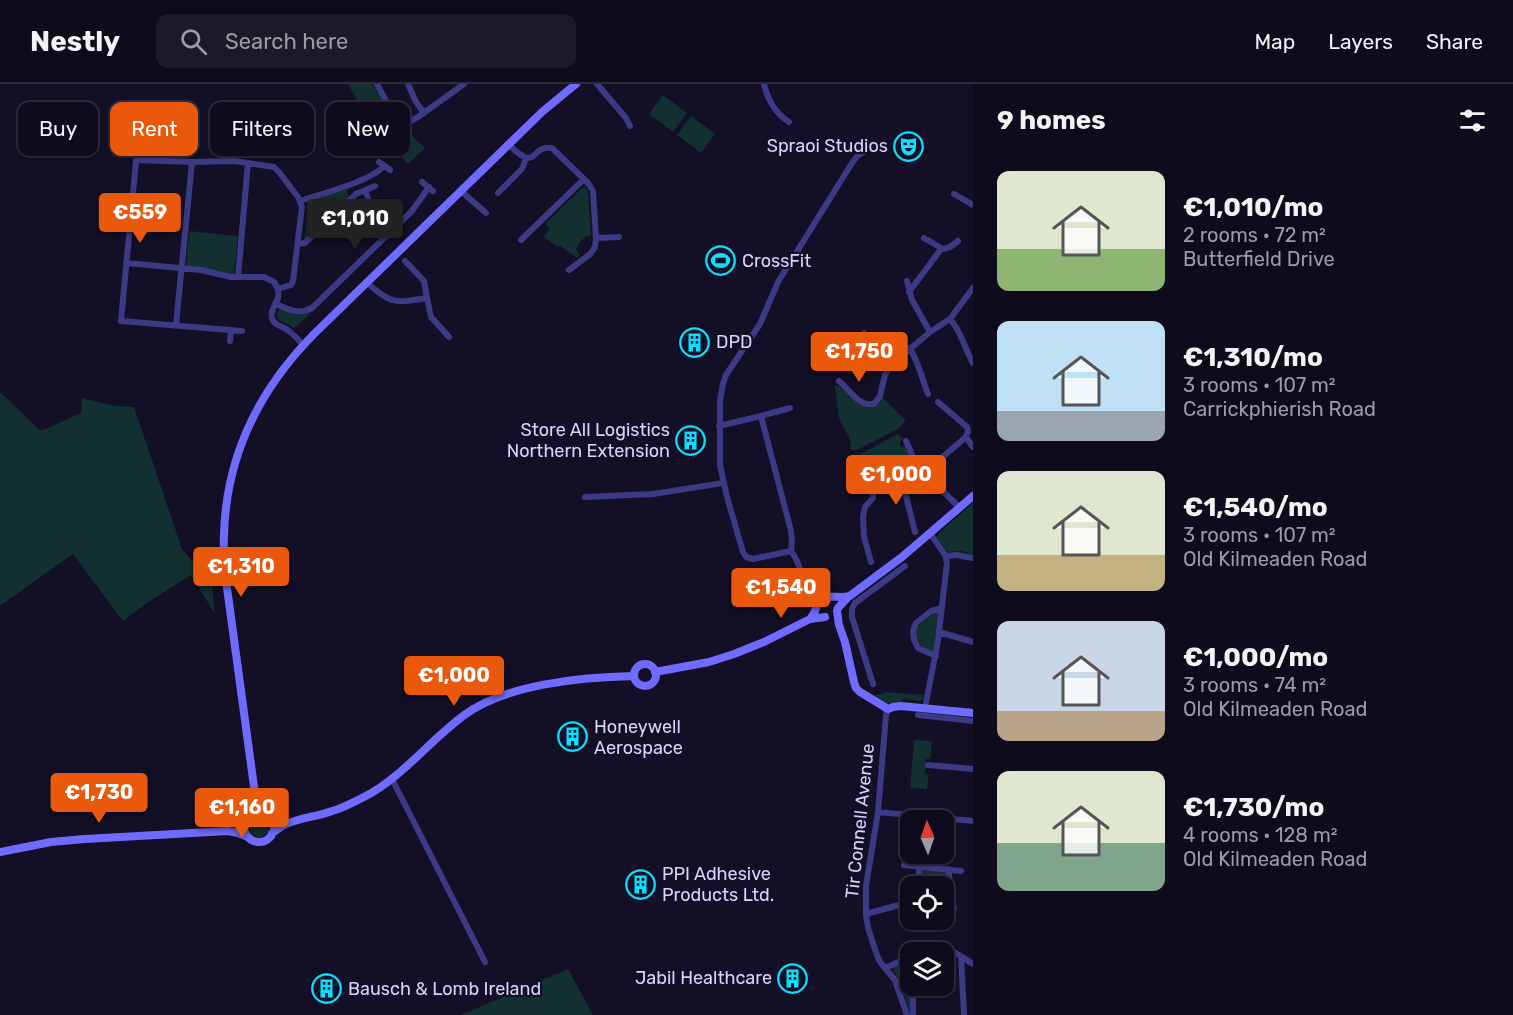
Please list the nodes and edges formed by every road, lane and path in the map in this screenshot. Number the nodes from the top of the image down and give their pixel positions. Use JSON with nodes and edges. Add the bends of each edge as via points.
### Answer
{"nodes":[{"id":1,"x":377,"y":84,"type":"edge"},
{"id":2,"x":408,"y":84,"type":"edge"},
{"id":3,"x":464,"y":84,"type":"edge"},
{"id":4,"x":575,"y":84,"type":"edge"},
{"id":5,"x":597,"y":84,"type":"edge"},
{"id":6,"x":764,"y":84,"type":"edge"},
{"id":7,"x":387,"y":102,"type":"edge"},
{"id":8,"x":424,"y":113,"type":"junction"},
{"id":9,"x":410,"y":122,"type":"edge"},
{"id":10,"x":789,"y":122,"type":"dead end"},
{"id":11,"x":630,"y":126,"type":"dead end"},
{"id":12,"x":509,"y":145,"type":"junction"},
{"id":13,"x":864,"y":152,"type":"dead end"},
{"id":14,"x":526,"y":158,"type":"junction"},
{"id":15,"x":192,"y":162,"type":"junction"},
{"id":16,"x":248,"y":163,"type":"junction"},
{"id":17,"x":384,"y":166,"type":"dead end"},
{"id":18,"x":500,"y":179,"type":"dead end"},
{"id":19,"x":584,"y":179,"type":"junction"},
{"id":20,"x":422,"y":182,"type":"dead end"},
{"id":21,"x":507,"y":184,"type":"junction"},
{"id":22,"x":375,"y":186,"type":"dead end"},
{"id":23,"x":365,"y":190,"type":"junction"},
{"id":24,"x":461,"y":191,"type":"junction"},
{"id":25,"x":498,"y":193,"type":"dead end"},
{"id":26,"x":954,"y":194,"type":"dead end"},
{"id":27,"x":369,"y":200,"type":"dead end"},
{"id":28,"x":300,"y":201,"type":"junction"},
{"id":29,"x":972,"y":201,"type":"edge"},
{"id":30,"x":486,"y":213,"type":"dead end"},
{"id":31,"x":536,"y":226,"type":"junction"},
{"id":32,"x":542,"y":231,"type":"dead end"},
{"id":33,"x":621,"y":237,"type":"dead end"},
{"id":34,"x":596,"y":238,"type":"junction"},
{"id":35,"x":924,"y":238,"type":"dead end"},
{"id":36,"x":521,"y":240,"type":"dead end"},
{"id":37,"x":958,"y":241,"type":"dead end"},
{"id":38,"x":298,"y":244,"type":"junction"},
{"id":39,"x":941,"y":249,"type":"junction"},
{"id":40,"x":405,"y":261,"type":"dead end"},
{"id":41,"x":126,"y":263,"type":"junction"},
{"id":42,"x":182,"y":269,"type":"junction"},
{"id":43,"x":569,"y":270,"type":"dead end"},
{"id":44,"x":238,"y":277,"type":"junction"},
{"id":45,"x":907,"y":281,"type":"dead end"},
{"id":46,"x":366,"y":282,"type":"junction"},
{"id":47,"x":973,"y":288,"type":"edge"},
{"id":48,"x":278,"y":289,"type":"junction"},
{"id":49,"x":909,"y":292,"type":"junction"},
{"id":50,"x":427,"y":298,"type":"junction"},
{"id":51,"x":276,"y":304,"type":"junction"},
{"id":52,"x":950,"y":319,"type":"junction"},
{"id":53,"x":176,"y":325,"type":"junction"},
{"id":54,"x":231,"y":330,"type":"junction"},
{"id":55,"x":242,"y":331,"type":"dead end"},
{"id":56,"x":930,"y":332,"type":"junction"},
{"id":57,"x":864,"y":333,"type":"dead end"},
{"id":58,"x":449,"y":337,"type":"dead end"},
{"id":59,"x":231,"y":341,"type":"dead end"},
{"id":60,"x":303,"y":345,"type":"junction"},
{"id":61,"x":909,"y":348,"type":"junction"},
{"id":62,"x":973,"y":363,"type":"edge"},
{"id":63,"x":891,"y":365,"type":"junction"},
{"id":64,"x":839,"y":381,"type":"dead end"},
{"id":65,"x":928,"y":394,"type":"dead end"},
{"id":66,"x":938,"y":402,"type":"dead end"},
{"id":67,"x":790,"y":408,"type":"dead end"},
{"id":68,"x":761,"y":416,"type":"junction"},
{"id":69,"x":720,"y":426,"type":"junction"},
{"id":70,"x":966,"y":437,"type":"junction"},
{"id":71,"x":906,"y":441,"type":"dead end"},
{"id":72,"x":973,"y":447,"type":"edge"},
{"id":73,"x":917,"y":466,"type":"junction"},
{"id":74,"x":925,"y":472,"type":"junction"},
{"id":75,"x":898,"y":473,"type":"junction"},
{"id":76,"x":723,"y":483,"type":"junction"},
{"id":77,"x":973,"y":496,"type":"edge"},
{"id":78,"x":585,"y":497,"type":"dead end"},
{"id":79,"x":959,"y":507,"type":"junction"},
{"id":80,"x":915,"y":532,"type":"dead end"},
{"id":81,"x":930,"y":533,"type":"junction"},
{"id":82,"x":791,"y":551,"type":"junction"},
{"id":83,"x":946,"y":556,"type":"junction"},
{"id":84,"x":973,"y":558,"type":"edge"},
{"id":85,"x":871,"y":562,"type":"dead end"},
{"id":86,"x":905,"y":566,"type":"dead end"},
{"id":87,"x":890,"y":572,"type":"junction"},
{"id":88,"x":810,"y":592,"type":"junction"},
{"id":89,"x":849,"y":596,"type":"junction"},
{"id":90,"x":829,"y":597,"type":"junction"},
{"id":91,"x":818,"y":606,"type":"junction"},
{"id":92,"x":942,"y":608,"type":"junction"},
{"id":93,"x":838,"y":610,"type":"junction"},
{"id":94,"x":826,"y":617,"type":"junction"},
{"id":95,"x":810,"y":619,"type":"junction"},
{"id":96,"x":838,"y":625,"type":"junction"},
{"id":97,"x":939,"y":632,"type":"junction"},
{"id":98,"x":973,"y":642,"type":"edge"},
{"id":99,"x":936,"y":656,"type":"junction"},
{"id":100,"x":656,"y":672,"type":"junction"},
{"id":101,"x":634,"y":675,"type":"junction"},
{"id":102,"x":873,"y":684,"type":"dead end"},
{"id":103,"x":888,"y":709,"type":"junction"},
{"id":104,"x":922,"y":712,"type":"junction"},
{"id":105,"x":973,"y":713,"type":"edge"},
{"id":106,"x":959,"y":716,"type":"junction"},
{"id":107,"x":973,"y":721,"type":"edge"},
{"id":108,"x":928,"y":765,"type":"dead end"},
{"id":109,"x":973,"y":769,"type":"edge"},
{"id":110,"x":392,"y":779,"type":"junction"},
{"id":111,"x":254,"y":791,"type":"junction"},
{"id":112,"x":878,"y":812,"type":"junction"},
{"id":113,"x":267,"y":815,"type":"junction"},
{"id":114,"x":247,"y":818,"type":"junction"},
{"id":115,"x":301,"y":819,"type":"junction"},
{"id":116,"x":973,"y":821,"type":"edge"},
{"id":117,"x":222,"y":831,"type":"junction"},
{"id":118,"x":272,"y":833,"type":"junction"},
{"id":119,"x":248,"y":837,"type":"junction"},
{"id":120,"x":0,"y":852,"type":"edge"},
{"id":121,"x":904,"y":865,"type":"dead end"},
{"id":122,"x":921,"y":866,"type":"junction"},
{"id":123,"x":948,"y":869,"type":"junction"},
{"id":124,"x":961,"y":871,"type":"dead end"},
{"id":125,"x":919,"y":876,"type":"edge"},
{"id":126,"x":949,"y":876,"type":"edge"},
{"id":127,"x":900,"y":905,"type":"edge"},
{"id":128,"x":866,"y":914,"type":"junction"},
{"id":129,"x":954,"y":953,"type":"edge"},
{"id":130,"x":961,"y":956,"type":"junction"},
{"id":131,"x":900,"y":961,"type":"edge"},
{"id":132,"x":485,"y":962,"type":"dead end"},
{"id":133,"x":973,"y":964,"type":"edge"},
{"id":134,"x":885,"y":968,"type":"junction"},
{"id":135,"x":912,"y":996,"type":"edge"},
{"id":136,"x":907,"y":1015,"type":"edge"},
{"id":137,"x":913,"y":1015,"type":"edge"},
{"id":138,"x":964,"y":1015,"type":"edge"}],
"edges":[{"from":1,"to":7,"type":"street"},
{"from":2,"to":8,"type":"street"},
{"from":3,"to":8,"type":"street"},
{"from":4,"to":12,"type":"street"},
{"from":5,"to":11,"type":"street"},
{"from":6,"to":10,"type":"street","via":[[773,107]]},
{"from":8,"to":9,"type":"street"},
{"from":12,"to":14,"type":"street"},
{"from":12,"to":24,"type":"street"},
{"from":13,"to":69,"type":"street","via":[[856,157],[775,287],[760,324],[726,375]]},
{"from":14,"to":19,"type":"street","via":[[552,148]]},
{"from":14,"to":21,"type":"street","via":[[522,169]]},
{"from":15,"to":16,"type":"street"},
{"from":15,"to":41,"type":"street","via":[[136,161]]},
{"from":15,"to":42,"type":"street"},
{"from":16,"to":28,"type":"street","via":[[277,169]]},
{"from":16,"to":44,"type":"street"},
{"from":17,"to":28,"type":"street","via":[[364,178]]},
{"from":18,"to":21,"type":"street"},
{"from":19,"to":31,"type":"street"},
{"from":19,"to":34,"type":"street","via":[[593,191]]},
{"from":20,"to":51,"type":"street","via":[[431,189],[412,211],[312,308],[293,312]]},
{"from":21,"to":25,"type":"street"},
{"from":22,"to":23,"type":"street"},
{"from":23,"to":27,"type":"street"},
{"from":23,"to":38,"type":"street","via":[[305,243]]},
{"from":24,"to":30,"type":"street"},
{"from":24,"to":46,"type":"street"},
{"from":26,"to":29,"type":"street"},
{"from":28,"to":38,"type":"street"},
{"from":31,"to":32,"type":"street"},
{"from":31,"to":36,"type":"street"},
{"from":33,"to":34,"type":"street"},
{"from":34,"to":43,"type":"street","via":[[592,252]]},
{"from":35,"to":39,"type":"street"},
{"from":37,"to":39,"type":"street"},
{"from":38,"to":48,"type":"street","via":[[293,281]]},
{"from":39,"to":49,"type":"street"},
{"from":40,"to":50,"type":"street","via":[[424,281]]},
{"from":41,"to":42,"type":"street"},
{"from":41,"to":53,"type":"street","via":[[121,321]]},
{"from":42,"to":44,"type":"street"},
{"from":42,"to":53,"type":"street"},
{"from":44,"to":48,"type":"street","via":[[269,278]]},
{"from":45,"to":49,"type":"street"},
{"from":46,"to":50,"type":"street","via":[[382,296],[397,302]]},
{"from":46,"to":60,"type":"street"},
{"from":47,"to":52,"type":"street"},
{"from":48,"to":51,"type":"street"},
{"from":49,"to":56,"type":"street"},
{"from":50,"to":58,"type":"street","via":[[432,320]]},
{"from":51,"to":60,"type":"street","via":[[274,322]]},
{"from":52,"to":56,"type":"street"},
{"from":52,"to":62,"type":"street"},
{"from":53,"to":54,"type":"street"},
{"from":54,"to":55,"type":"street"},
{"from":54,"to":59,"type":"street"},
{"from":56,"to":61,"type":"street"},
{"from":57,"to":63,"type":"street","via":[[880,357]]},
{"from":60,"to":111,"type":"street","via":[[274,380],[252,418],[231,478],[225,512],[226,577]]},
{"from":61,"to":63,"type":"street"},
{"from":61,"to":65,"type":"street","via":[[916,357]]},
{"from":63,"to":64,"type":"street","via":[[874,404],[857,399]]},
{"from":66,"to":70,"type":"street","via":[[967,426]]},
{"from":67,"to":68,"type":"street"},
{"from":68,"to":69,"type":"street"},
{"from":68,"to":82,"type":"street","via":[[791,531]]},
{"from":69,"to":76,"type":"street"},
{"from":70,"to":72,"type":"street"},
{"from":70,"to":74,"type":"street"},
{"from":71,"to":73,"type":"street"},
{"from":73,"to":74,"type":"street"},
{"from":73,"to":75,"type":"street"},
{"from":74,"to":79,"type":"street"},
{"from":75,"to":80,"type":"street"},
{"from":75,"to":85,"type":"street","via":[[875,482],[873,498],[864,512],[864,537]]},
{"from":76,"to":78,"type":"street","via":[[653,494]]},
{"from":76,"to":82,"type":"street","via":[[746,557],[756,559]]},
{"from":77,"to":79,"type":"street"},
{"from":79,"to":81,"type":"street"},
{"from":81,"to":83,"type":"street"},
{"from":81,"to":87,"type":"street"},
{"from":82,"to":88,"type":"street"},
{"from":83,"to":84,"type":"street"},
{"from":83,"to":92,"type":"street"},
{"from":86,"to":87,"type":"street"},
{"from":87,"to":89,"type":"street"},
{"from":87,"to":102,"type":"street","via":[[851,611]]},
{"from":88,"to":90,"type":"street"},
{"from":88,"to":91,"type":"street"},
{"from":89,"to":90,"type":"street"},
{"from":89,"to":93,"type":"street"},
{"from":90,"to":91,"type":"street","via":[[820,600]]},
{"from":90,"to":93,"type":"street","via":[[837,602]]},
{"from":91,"to":94,"type":"street"},
{"from":91,"to":95,"type":"street"},
{"from":92,"to":97,"type":"street"},
{"from":92,"to":99,"type":"street","via":[[931,611],[913,630],[918,648]]},
{"from":93,"to":94,"type":"street","via":[[834,616]]},
{"from":93,"to":96,"type":"street"},
{"from":94,"to":95,"type":"street"},
{"from":94,"to":96,"type":"street"},
{"from":95,"to":100,"type":"street","via":[[734,654]]},
{"from":96,"to":103,"type":"street","via":[[856,688]]},
{"from":97,"to":98,"type":"street"},
{"from":97,"to":99,"type":"street"},
{"from":99,"to":104,"type":"street"},
{"from":100,"to":101,"type":"street","via":[[644,665]]},
{"from":100,"to":101,"type":"street","via":[[653,683],[647,686],[637,683]]},
{"from":101,"to":110,"type":"street","via":[[541,686],[482,704],[457,720]]},
{"from":103,"to":104,"type":"street","via":[[898,706]]},
{"from":103,"to":112,"type":"street","name":"Tir Connell Avenue"},
{"from":104,"to":106,"type":"street"},
{"from":105,"to":106,"type":"street"},
{"from":106,"to":107,"type":"street"},
{"from":108,"to":109,"type":"street"},
{"from":110,"to":115,"type":"street","via":[[349,805]]},
{"from":110,"to":132,"type":"street"},
{"from":111,"to":113,"type":"street"},
{"from":111,"to":114,"type":"street","via":[[254,807]]},
{"from":112,"to":116,"type":"street"},
{"from":112,"to":128,"type":"street","name":"Tir Connell Avenue","via":[[866,886]]},
{"from":113,"to":114,"type":"street","via":[[257,812]]},
{"from":113,"to":115,"type":"street"},
{"from":113,"to":118,"type":"street","via":[[273,823]]},
{"from":114,"to":117,"type":"street","via":[[237,827]]},
{"from":114,"to":119,"type":"street","via":[[244,829]]},
{"from":115,"to":118,"type":"street"},
{"from":117,"to":119,"type":"street"},
{"from":117,"to":120,"type":"street","via":[[85,838]]},
{"from":118,"to":119,"type":"street","via":[[261,841]]},
{"from":121,"to":122,"type":"street"},
{"from":122,"to":123,"type":"street"},
{"from":122,"to":125,"type":"street"},
{"from":123,"to":124,"type":"street"},
{"from":123,"to":126,"type":"street"},
{"from":127,"to":128,"type":"street"},
{"from":128,"to":134,"type":"street","name":"Tir Connell Avenue","via":[[877,955]]},
{"from":129,"to":130,"type":"street"},
{"from":130,"to":133,"type":"street"},
{"from":130,"to":138,"type":"street"},
{"from":131,"to":134,"type":"street"},
{"from":134,"to":136,"type":"street","name":"Tir Connell Avenue","via":[[896,982]]},
{"from":135,"to":137,"type":"street"}]}
